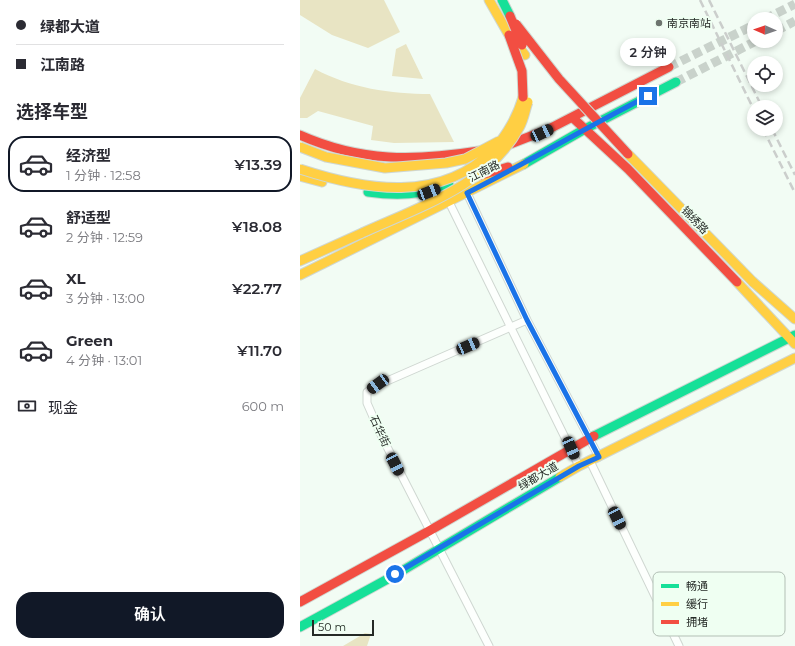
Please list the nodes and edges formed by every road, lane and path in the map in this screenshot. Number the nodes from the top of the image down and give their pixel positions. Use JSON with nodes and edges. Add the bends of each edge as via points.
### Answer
{"nodes":[{"id":1,"x":489,"y":0,"type":"edge"},
{"id":2,"x":502,"y":0,"type":"edge"},
{"id":3,"x":510,"y":16,"type":"junction"},
{"id":4,"x":509,"y":35,"type":"junction"},
{"id":5,"x":525,"y":55,"type":"junction"},
{"id":6,"x":669,"y":67,"type":"tunnel mouth"},
{"id":7,"x":676,"y":82,"type":"tunnel mouth"},
{"id":8,"x":529,"y":97,"type":"junction"},
{"id":9,"x":573,"y":118,"type":"junction"},
{"id":10,"x":510,"y":128,"type":"junction"},
{"id":11,"x":585,"y":128,"type":"junction"},
{"id":12,"x":300,"y":135,"type":"edge"},
{"id":13,"x":504,"y":138,"type":"junction"},
{"id":14,"x":300,"y":147,"type":"edge"},
{"id":15,"x":530,"y":161,"type":"junction"},
{"id":16,"x":300,"y":169,"type":"edge"},
{"id":17,"x":300,"y":176,"type":"edge"},
{"id":18,"x":467,"y":193,"type":"junction"},
{"id":19,"x":449,"y":202,"type":"junction"},
{"id":20,"x":300,"y":261,"type":"edge"},
{"id":21,"x":300,"y":275,"type":"edge"},
{"id":22,"x":795,"y":319,"type":"edge"},
{"id":23,"x":527,"y":320,"type":"junction"},
{"id":24,"x":510,"y":328,"type":"junction"},
{"id":25,"x":793,"y":339,"type":"edge"},
{"id":26,"x":795,"y":358,"type":"edge"},
{"id":27,"x":588,"y":438,"type":"junction"},
{"id":28,"x":571,"y":448,"type":"junction"},
{"id":29,"x":599,"y":457,"type":"junction"},
{"id":30,"x":590,"y":461,"type":"junction"},
{"id":31,"x":579,"y":466,"type":"junction"},
{"id":32,"x":429,"y":531,"type":"junction"},
{"id":33,"x":439,"y":547,"type":"junction"},
{"id":34,"x":653,"y":592,"type":"edge"},
{"id":35,"x":300,"y":602,"type":"edge"},
{"id":36,"x":300,"y":627,"type":"edge"},
{"id":37,"x":674,"y":636,"type":"edge"},
{"id":38,"x":489,"y":646,"type":"edge"},
{"id":39,"x":679,"y":646,"type":"edge"}],
"edges":[{"from":1,"to":4,"type":"main road"},
{"from":2,"to":3,"type":"main road"},
{"from":3,"to":5,"type":"main road","bridge":true},
{"from":3,"to":22,"type":"main road","bridge":true,"via":[[559,79],[613,139],[753,282]]},
{"from":4,"to":5,"type":"main road"},
{"from":4,"to":10,"type":"main road","bridge":true,"via":[[519,60],[523,93]]},
{"from":5,"to":8,"type":"main road","via":[[529,70]]},
{"from":6,"to":9,"type":"main road","name":"江南路"},
{"from":7,"to":11,"type":"main road","name":"江南路"},
{"from":8,"to":10,"type":"main road","bridge":true},
{"from":8,"to":20,"type":"main road","bridge":true,"via":[[520,129],[513,142],[486,168],[454,190]]},
{"from":9,"to":11,"type":"main road","name":"锦绣路"},
{"from":9,"to":12,"type":"main road","name":"江南路","via":[[528,140],[504,147],[435,157],[392,157],[354,152],[329,147]]},
{"from":10,"to":13,"type":"main road","bridge":true},
{"from":11,"to":15,"type":"main road","name":"江南路"},
{"from":11,"to":25,"type":"main road","name":"锦绣路"},
{"from":13,"to":14,"type":"main road","bridge":true,"via":[[465,158],[415,167],[385,168],[355,164]]},
{"from":13,"to":16,"type":"main road","bridge":true,"via":[[491,154],[461,175],[419,187],[364,186]]},
{"from":15,"to":17,"type":"main road","via":[[429,192],[397,196],[338,186]]},
{"from":15,"to":18,"type":"main road","name":"江南路"},
{"from":18,"to":19,"type":"main road","name":"江南路"},
{"from":18,"to":23,"type":"street"},
{"from":19,"to":21,"type":"main road","name":"江南路"},
{"from":19,"to":24,"type":"street"},
{"from":23,"to":24,"type":"street","name":"石华街"},
{"from":23,"to":27,"type":"street"},
{"from":24,"to":28,"type":"street"},
{"from":24,"to":32,"type":"street","name":"石华街","via":[[378,384],[368,392],[367,403]]},
{"from":25,"to":27,"type":"main road","name":"绿都大道"},
{"from":26,"to":29,"type":"main road","name":"绿都大道"},
{"from":27,"to":28,"type":"main road","name":"绿都大道"},
{"from":27,"to":29,"type":"street"},
{"from":28,"to":31,"type":"street"},
{"from":28,"to":32,"type":"main road","name":"绿都大道"},
{"from":29,"to":30,"type":"main road","name":"绿都大道"},
{"from":30,"to":31,"type":"main road","name":"绿都大道"},
{"from":30,"to":34,"type":"street"},
{"from":31,"to":33,"type":"main road","name":"绿都大道"},
{"from":32,"to":33,"type":"street","name":"石华街"},
{"from":32,"to":35,"type":"main road","name":"绿都大道"},
{"from":33,"to":36,"type":"main road","name":"绿都大道"},
{"from":33,"to":38,"type":"street","name":"石华街"},
{"from":37,"to":39,"type":"street"}]}
